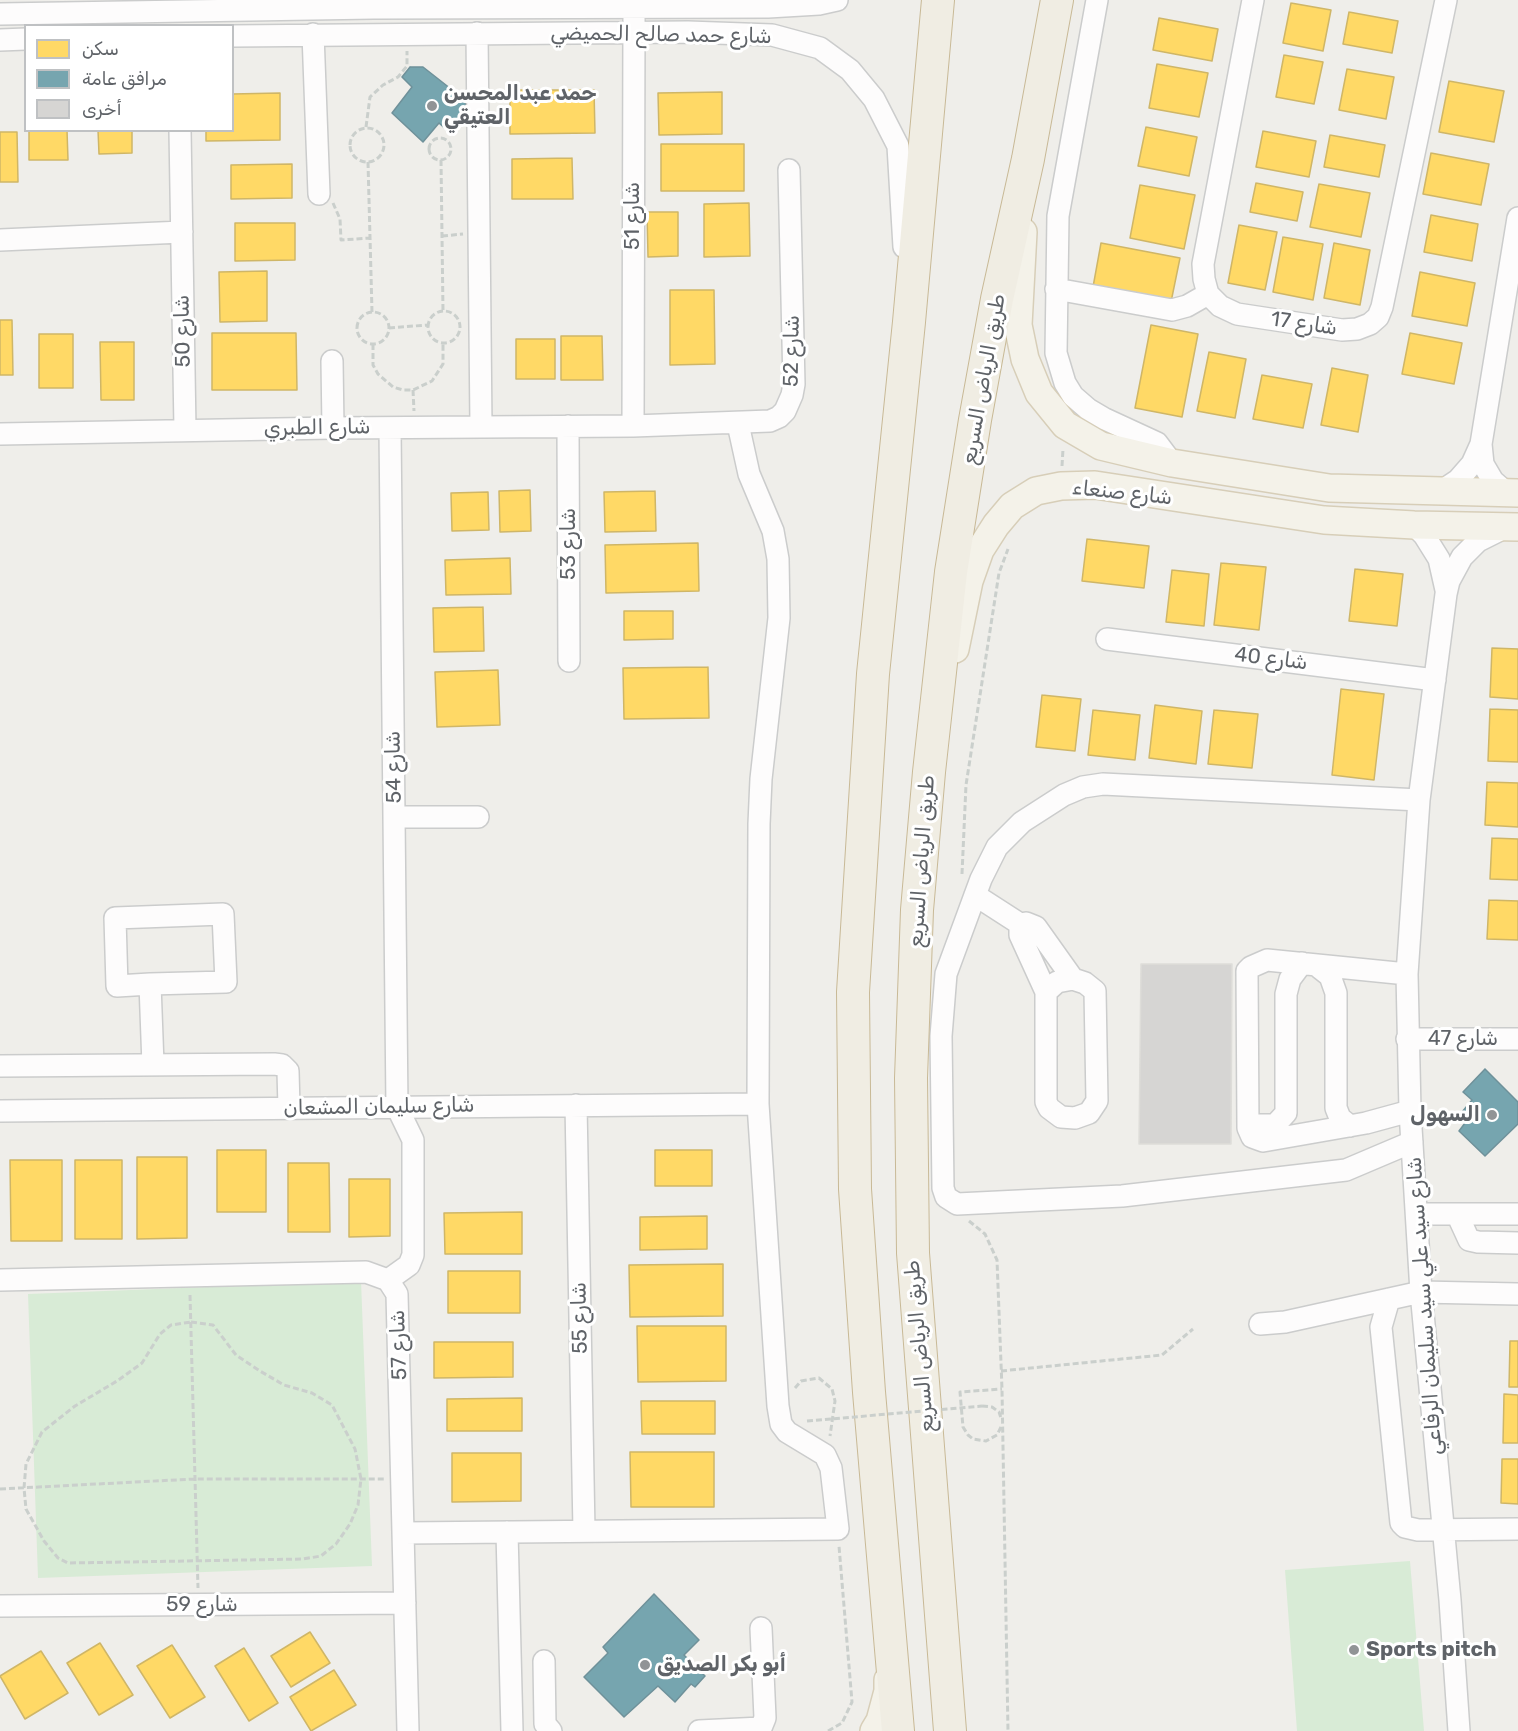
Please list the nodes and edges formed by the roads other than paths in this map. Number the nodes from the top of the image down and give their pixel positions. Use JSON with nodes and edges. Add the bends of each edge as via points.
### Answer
{"nodes":[{"id":1,"x":837,"y":0,"type":"edge"},
{"id":2,"x":938,"y":0,"type":"edge"},
{"id":3,"x":1057,"y":0,"type":"edge"},
{"id":4,"x":1097,"y":0,"type":"edge"},
{"id":5,"x":1253,"y":0,"type":"edge"},
{"id":6,"x":1446,"y":0,"type":"edge"},
{"id":7,"x":687,"y":3,"type":"edge"},
{"id":8,"x":374,"y":4,"type":"edge"},
{"id":9,"x":565,"y":4,"type":"edge"},
{"id":10,"x":634,"y":7,"type":"junction"},
{"id":11,"x":0,"y":14,"type":"edge"},
{"id":12,"x":179,"y":18,"type":"edge"},
{"id":13,"x":633,"y":32,"type":"junction"},
{"id":14,"x":688,"y":32,"type":"junction"},
{"id":15,"x":477,"y":33,"type":"junction"},
{"id":16,"x":566,"y":33,"type":"junction"},
{"id":17,"x":313,"y":34,"type":"junction"},
{"id":18,"x":374,"y":34,"type":"junction"},
{"id":19,"x":234,"y":36,"type":"edge"},
{"id":20,"x":24,"y":39,"type":"edge"},
{"id":21,"x":0,"y":40,"type":"edge"},
{"id":22,"x":180,"y":132,"type":"edge"},
{"id":23,"x":1028,"y":159,"type":"junction"},
{"id":24,"x":789,"y":170,"type":"dead end"},
{"id":25,"x":319,"y":194,"type":"road end"},
{"id":26,"x":1518,"y":218,"type":"edge"},
{"id":27,"x":182,"y":232,"type":"junction"},
{"id":28,"x":0,"y":240,"type":"edge"},
{"id":29,"x":1056,"y":289,"type":"junction"},
{"id":30,"x":1208,"y":294,"type":"junction"},
{"id":31,"x":909,"y":322,"type":"junction"},
{"id":32,"x":332,"y":361,"type":"dead end"},
{"id":33,"x":738,"y":424,"type":"junction"},
{"id":34,"x":568,"y":426,"type":"junction"},
{"id":35,"x":633,"y":426,"type":"junction"},
{"id":36,"x":481,"y":427,"type":"junction"},
{"id":37,"x":333,"y":428,"type":"junction"},
{"id":38,"x":390,"y":428,"type":"junction"},
{"id":39,"x":185,"y":430,"type":"junction"},
{"id":40,"x":0,"y":434,"type":"edge"},
{"id":41,"x":1481,"y":444,"type":"junction"},
{"id":42,"x":1172,"y":463,"type":"junction"},
{"id":43,"x":1440,"y":492,"type":"junction"},
{"id":44,"x":1513,"y":493,"type":"edge"},
{"id":45,"x":1173,"y":498,"type":"junction"},
{"id":46,"x":1414,"y":525,"type":"junction"},
{"id":47,"x":1511,"y":528,"type":"edge"},
{"id":48,"x":1446,"y":594,"type":"junction"},
{"id":49,"x":1107,"y":639,"type":"dead end"},
{"id":50,"x":569,"y":661,"type":"dead end"},
{"id":51,"x":1435,"y":680,"type":"junction"},
{"id":52,"x":929,"y":772,"type":"junction"},
{"id":53,"x":1419,"y":800,"type":"junction"},
{"id":54,"x":478,"y":817,"type":"dead end"},
{"id":55,"x":394,"y":818,"type":"junction"},
{"id":56,"x":969,"y":887,"type":"junction"},
{"id":57,"x":1020,"y":924,"type":"junction"},
{"id":58,"x":1309,"y":964,"type":"junction"},
{"id":59,"x":1407,"y":974,"type":"junction"},
{"id":60,"x":1073,"y":979,"type":"junction"},
{"id":61,"x":150,"y":984,"type":"junction"},
{"id":62,"x":1046,"y":992,"type":"junction"},
{"id":63,"x":1407,"y":1039,"type":"junction"},
{"id":64,"x":1518,"y":1039,"type":"edge"},
{"id":65,"x":153,"y":1065,"type":"junction"},
{"id":66,"x":0,"y":1066,"type":"edge"},
{"id":67,"x":758,"y":1104,"type":"junction"},
{"id":68,"x":576,"y":1105,"type":"junction"},
{"id":69,"x":397,"y":1107,"type":"junction"},
{"id":70,"x":289,"y":1108,"type":"junction"},
{"id":71,"x":0,"y":1111,"type":"edge"},
{"id":72,"x":1410,"y":1111,"type":"junction"},
{"id":73,"x":1286,"y":1113,"type":"junction"},
{"id":74,"x":1344,"y":1119,"type":"junction"},
{"id":75,"x":1248,"y":1125,"type":"junction"},
{"id":76,"x":1412,"y":1142,"type":"junction"},
{"id":77,"x":1417,"y":1214,"type":"junction"},
{"id":78,"x":1457,"y":1214,"type":"junction"},
{"id":79,"x":1518,"y":1214,"type":"edge"},
{"id":80,"x":1518,"y":1243,"type":"edge"},
{"id":81,"x":0,"y":1280,"type":"edge"},
{"id":82,"x":388,"y":1280,"type":"junction"},
{"id":83,"x":1421,"y":1292,"type":"junction"},
{"id":84,"x":1518,"y":1294,"type":"edge"},
{"id":85,"x":1389,"y":1299,"type":"junction"},
{"id":86,"x":1350,"y":1308,"type":"junction"},
{"id":87,"x":1260,"y":1324,"type":"dead end"},
{"id":88,"x":1380,"y":1327,"type":"junction"},
{"id":89,"x":1518,"y":1528,"type":"edge"},
{"id":90,"x":1443,"y":1530,"type":"junction"},
{"id":91,"x":584,"y":1531,"type":"junction"},
{"id":92,"x":507,"y":1532,"type":"junction"},
{"id":93,"x":404,"y":1533,"type":"junction"},
{"id":94,"x":886,"y":1592,"type":"junction"},
{"id":95,"x":405,"y":1603,"type":"junction"},
{"id":96,"x":0,"y":1606,"type":"edge"},
{"id":97,"x":761,"y":1628,"type":"dead end"},
{"id":98,"x":544,"y":1661,"type":"dead end"},
{"id":99,"x":548,"y":1727,"type":"edge"},
{"id":100,"x":512,"y":1728,"type":"edge"},
{"id":101,"x":408,"y":1731,"type":"edge"},
{"id":102,"x":699,"y":1731,"type":"edge"},
{"id":103,"x":874,"y":1731,"type":"edge"},
{"id":104,"x":898,"y":1731,"type":"edge"},
{"id":105,"x":950,"y":1731,"type":"edge"},
{"id":106,"x":1459,"y":1731,"type":"edge"}],
"edges":[{"from":1,"to":7,"type":"street","name":"شارع حمد صالح الحميضي","via":[[768,7]]},
{"from":2,"to":31,"type":"highway"},
{"from":3,"to":23,"type":"highway","name":"طريق الرياض السريع"},
{"from":4,"to":29,"type":"street","via":[[1058,216]]},
{"from":5,"to":30,"type":"street","via":[[1203,264]]},
{"from":6,"to":30,"type":"street","name":"شارع 17","via":[[1378,317],[1357,329],[1342,330],[1237,314],[1220,306]]},
{"from":7,"to":10,"type":"street","name":"شارع حمد صالح الحميضي"},
{"from":7,"to":14,"type":"street"},
{"from":8,"to":9,"type":"street","name":"شارع حمد صالح الحميضي"},
{"from":8,"to":12,"type":"street","name":"شارع حمد صالح الحميضي"},
{"from":8,"to":18,"type":"street"},
{"from":9,"to":10,"type":"street","name":"شارع حمد صالح الحميضي"},
{"from":9,"to":16,"type":"street"},
{"from":10,"to":13,"type":"street","name":"شارع 51"},
{"from":11,"to":12,"type":"street","name":"شارع حمد صالح الحميضي"},
{"from":13,"to":14,"type":"street","name":"شارع حمد صالح الحميضي"},
{"from":13,"to":16,"type":"street","name":"شارع حمد صالح الحميضي"},
{"from":13,"to":35,"type":"street","name":"شارع 51"},
{"from":14,"to":31,"type":"street","name":"شارع حمد صالح الحميضي","via":[[772,35],[820,48],[850,70],[874,99],[898,146]]},
{"from":15,"to":16,"type":"street","name":"شارع حمد صالح الحميضي"},
{"from":15,"to":18,"type":"street","name":"شارع حمد صالح الحميضي"},
{"from":15,"to":36,"type":"street"},
{"from":17,"to":18,"type":"street","name":"شارع حمد صالح الحميضي"},
{"from":17,"to":19,"type":"street","name":"شارع حمد صالح الحميضي"},
{"from":17,"to":25,"type":"street"},
{"from":20,"to":21,"type":"street"},
{"from":22,"to":27,"type":"street","name":"شارع 50"},
{"from":23,"to":42,"type":"main road","name":"شارع صنعاء","via":[[1018,325],[1025,359],[1039,393],[1065,425],[1101,446]]},
{"from":23,"to":52,"type":"highway","name":"طريق الرياض السريع","via":[[975,420],[951,572]]},
{"from":24,"to":33,"type":"street","name":"شارع 52","via":[[792,394],[779,417]]},
{"from":26,"to":41,"type":"street"},
{"from":27,"to":28,"type":"street"},
{"from":27,"to":39,"type":"street","name":"شارع 50"},
{"from":29,"to":30,"type":"street","via":[[1172,310]]},
{"from":29,"to":42,"type":"street","via":[[1056,353],[1073,396],[1105,419],[1157,443]]},
{"from":31,"to":94,"type":"highway","via":[[873,674],[853,992],[855,1189]]},
{"from":32,"to":37,"type":"street"},
{"from":33,"to":35,"type":"street","name":"شارع 52"},
{"from":33,"to":67,"type":"street","via":[[749,474],[773,531],[778,559],[779,618],[760,778]]},
{"from":34,"to":35,"type":"street","name":"شارع الطبري"},
{"from":34,"to":36,"type":"street","name":"شارع الطبري"},
{"from":34,"to":50,"type":"street","name":"شارع 53"},
{"from":36,"to":38,"type":"street","name":"شارع الطبري"},
{"from":37,"to":38,"type":"street","name":"شارع الطبري"},
{"from":37,"to":39,"type":"street","name":"شارع الطبري"},
{"from":38,"to":55,"type":"street","name":"شارع 54"},
{"from":39,"to":40,"type":"street","name":"شارع الطبري"},
{"from":41,"to":43,"type":"street","via":[[1472,464]]},
{"from":41,"to":44,"type":"street","via":[[1483,464],[1493,481]]},
{"from":42,"to":43,"type":"main road","name":"شارع صنعاء","via":[[1329,488]]},
{"from":42,"to":45,"type":"main road","via":[[1168,484]]},
{"from":43,"to":44,"type":"main road","name":"شارع صنعاء"},
{"from":45,"to":46,"type":"main road","name":"شارع صنعاء","via":[[1324,520]]},
{"from":45,"to":52,"type":"main road","name":"شارع صنعاء","via":[[1095,485],[1060,486],[1036,490],[1012,506],[980,550],[969,581]]},
{"from":46,"to":47,"type":"main road","name":"شارع صنعاء"},
{"from":46,"to":48,"type":"street","name":"شارع سيد علي سيد سليمان الرفاعي","via":[[1439,559]]},
{"from":47,"to":48,"type":"street","name":"شارع سيد علي سيد سليمان الرفاعي","via":[[1478,541],[1462,556]]},
{"from":48,"to":51,"type":"street","name":"شارع سيد علي سيد سليمان الرفاعي"},
{"from":49,"to":51,"type":"street","name":"شارع 40"},
{"from":51,"to":53,"type":"street","name":"شارع سيد علي سيد سليمان الرفاعي"},
{"from":52,"to":105,"type":"highway","name":"طريق الرياض السريع","via":[[917,910],[911,1078],[913,1253]]},
{"from":53,"to":56,"type":"street","via":[[1103,784],[1083,787],[1022,822],[997,847],[981,879]]},
{"from":53,"to":59,"type":"street","name":"شارع سيد علي سيد سليمان الرفاعي"},
{"from":54,"to":55,"type":"street"},
{"from":55,"to":69,"type":"street","name":"شارع 54"},
{"from":56,"to":57,"type":"street"},
{"from":56,"to":76,"type":"street","via":[[946,974],[941,1036],[943,1188],[946,1197],[957,1204],[1122,1196],[1346,1170]]},
{"from":57,"to":60,"type":"street","via":[[1036,927]]},
{"from":57,"to":62,"type":"street","via":[[1020,935]]},
{"from":58,"to":59,"type":"street"},
{"from":58,"to":73,"type":"street","via":[[1290,979],[1286,994]]},
{"from":58,"to":74,"type":"street","via":[[1330,976],[1336,993]]},
{"from":58,"to":75,"type":"street","via":[[1267,960],[1247,971]]},
{"from":59,"to":63,"type":"street","name":"شارع سيد علي سيد سليمان الرفاعي"},
{"from":60,"to":62,"type":"street","via":[[1057,982]]},
{"from":60,"to":62,"type":"street","via":[[1095,991],[1097,1101],[1089,1113],[1076,1118],[1061,1117],[1046,1102]]},
{"from":61,"to":61,"type":"street","via":[[117,986],[114,918],[224,914],[226,982]]},
{"from":61,"to":65,"type":"street"},
{"from":63,"to":64,"type":"street","name":"شارع 47"},
{"from":63,"to":72,"type":"street","name":"شارع سيد علي سيد سليمان الرفاعي"},
{"from":65,"to":66,"type":"street"},
{"from":65,"to":70,"type":"street","via":[[282,1065],[288,1071]]},
{"from":67,"to":68,"type":"street","name":"شارع سليمان المشعان"},
{"from":67,"to":91,"type":"street","via":[[781,1424],[787,1432],[825,1455],[831,1468],[838,1529]]},
{"from":68,"to":69,"type":"street","name":"شارع سليمان المشعان"},
{"from":68,"to":91,"type":"street","name":"شارع 55"},
{"from":69,"to":70,"type":"street","name":"شارع سليمان المشعان"},
{"from":69,"to":82,"type":"street","via":[[413,1140],[413,1255],[408,1265]]},
{"from":70,"to":71,"type":"street","name":"شارع سليمان المشعان"},
{"from":72,"to":74,"type":"street"},
{"from":72,"to":76,"type":"street","name":"شارع سيد علي سيد سليمان الرفاعي"},
{"from":73,"to":74,"type":"street","via":[[1311,1119]]},
{"from":73,"to":75,"type":"street","via":[[1275,1125]]},
{"from":74,"to":75,"type":"street","via":[[1259,1142],[1249,1133]]},
{"from":76,"to":77,"type":"street","name":"شارع سيد علي سيد سليمان الرفاعي"},
{"from":77,"to":78,"type":"street"},
{"from":77,"to":83,"type":"street","name":"شارع سيد علي سيد سليمان الرفاعي"},
{"from":78,"to":79,"type":"street"},
{"from":78,"to":80,"type":"street","via":[[1469,1240]]},
{"from":81,"to":82,"type":"street","name":"شارع 57","via":[[366,1272]]},
{"from":82,"to":93,"type":"street","name":"شارع 57","via":[[397,1294]]},
{"from":83,"to":84,"type":"street"},
{"from":83,"to":85,"type":"street"},
{"from":83,"to":90,"type":"street","name":"شارع سيد علي سيد سليمان الرفاعي"},
{"from":85,"to":86,"type":"street"},
{"from":85,"to":88,"type":"street"},
{"from":86,"to":87,"type":"street"},
{"from":86,"to":88,"type":"street"},
{"from":88,"to":90,"type":"street","via":[[1401,1522],[1412,1529]]},
{"from":89,"to":90,"type":"street"},
{"from":90,"to":106,"type":"street","name":"شارع سيد علي سيد سليمان الرفاعي"},
{"from":91,"to":92,"type":"street"},
{"from":92,"to":93,"type":"street"},
{"from":92,"to":100,"type":"street"},
{"from":93,"to":95,"type":"street","name":"شارع 57"},
{"from":94,"to":103,"type":"main road","via":[[888,1691]]},
{"from":94,"to":104,"type":"highway"},
{"from":95,"to":96,"type":"street","name":"شارع 59"},
{"from":95,"to":101,"type":"street","name":"شارع 57"},
{"from":97,"to":102,"type":"street","via":[[765,1718],[761,1728]]},
{"from":98,"to":99,"type":"street"},
{"from":99,"to":100,"type":"street"}]}
